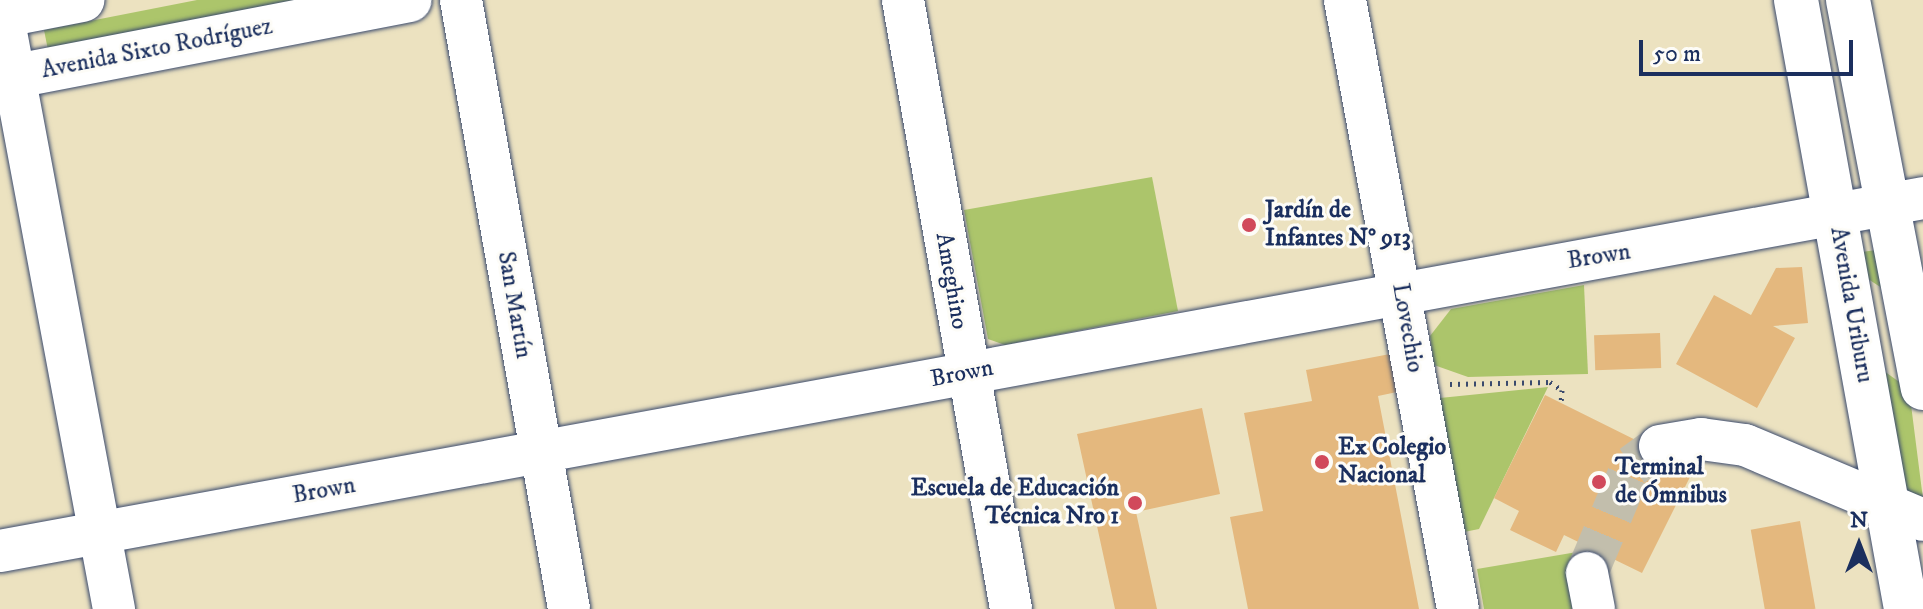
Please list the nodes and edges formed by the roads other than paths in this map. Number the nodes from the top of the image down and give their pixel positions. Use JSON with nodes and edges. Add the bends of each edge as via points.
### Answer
{"nodes":[{"id":1,"x":82,"y":0,"type":"edge"},
{"id":2,"x":409,"y":0,"type":"edge"},
{"id":3,"x":461,"y":0,"type":"edge"},
{"id":4,"x":903,"y":0,"type":"edge"},
{"id":5,"x":1345,"y":0,"type":"edge"},
{"id":6,"x":1796,"y":0,"type":"edge"},
{"id":7,"x":1848,"y":0,"type":"edge"},
{"id":8,"x":1,"y":10,"type":"edge"},
{"id":9,"x":7,"y":77,"type":"edge"},
{"id":10,"x":1906,"y":201,"type":"edge"},
{"id":11,"x":1836,"y":218,"type":"junction"},
{"id":12,"x":1400,"y":290,"type":"junction"},
{"id":13,"x":966,"y":374,"type":"junction"},
{"id":14,"x":1923,"y":388,"type":"edge"},
{"id":15,"x":1660,"y":446,"type":"tunnel mouth"},
{"id":16,"x":540,"y":453,"type":"junction"},
{"id":17,"x":1904,"y":511,"type":"edge"},
{"id":18,"x":99,"y":532,"type":"junction"},
{"id":19,"x":0,"y":551,"type":"edge"},
{"id":20,"x":114,"y":609,"type":"edge"},
{"id":21,"x":569,"y":609,"type":"edge"},
{"id":22,"x":1011,"y":609,"type":"edge"},
{"id":23,"x":1458,"y":609,"type":"edge"},
{"id":24,"x":1906,"y":609,"type":"edge"}],
"edges":[{"from":1,"to":8,"type":"main road"},
{"from":2,"to":9,"type":"main road","name":"Avenida Sixto Rodríguez"},
{"from":3,"to":16,"type":"street","name":"San Martín"},
{"from":4,"to":13,"type":"street","name":"Ameghino"},
{"from":5,"to":12,"type":"street","name":"Lovechio"},
{"from":6,"to":11,"type":"main road","name":"Avenida Uriburu"},
{"from":7,"to":10,"type":"main road"},
{"from":8,"to":9,"type":"street"},
{"from":9,"to":18,"type":"street"},
{"from":10,"to":11,"type":"street","name":"Brown"},
{"from":10,"to":14,"type":"main road"},
{"from":11,"to":12,"type":"street","name":"Brown"},
{"from":11,"to":17,"type":"main road","name":"Avenida Uriburu"},
{"from":12,"to":13,"type":"street","name":"Brown"},
{"from":12,"to":23,"type":"street","name":"Lovechio"},
{"from":13,"to":16,"type":"street","name":"Brown"},
{"from":13,"to":22,"type":"street","name":"Ameghino"},
{"from":15,"to":17,"type":"street","via":[[1701,439],[1745,445]]},
{"from":16,"to":18,"type":"street","name":"Brown"},
{"from":16,"to":21,"type":"street","name":"San Martín"},
{"from":17,"to":24,"type":"main road","name":"Avenida Uriburu"},
{"from":18,"to":19,"type":"street","name":"Brown"},
{"from":18,"to":20,"type":"street"}]}
